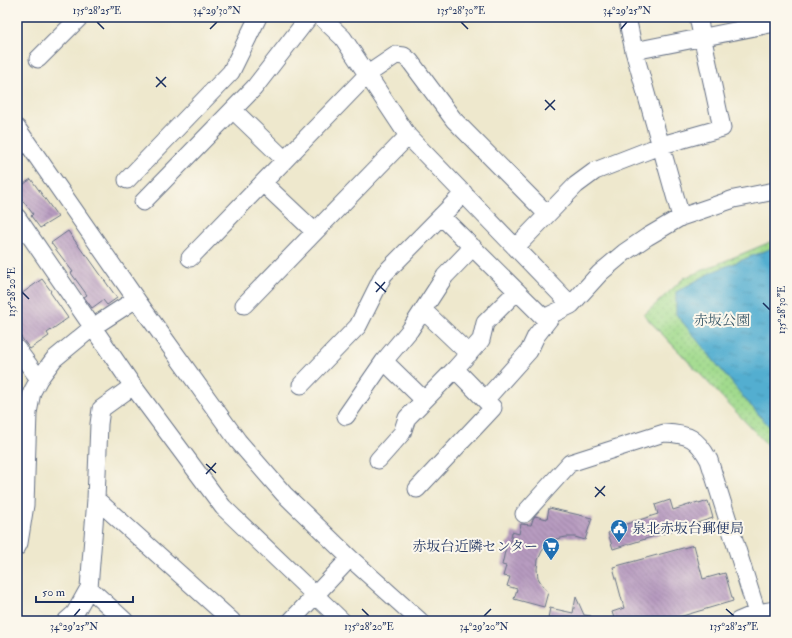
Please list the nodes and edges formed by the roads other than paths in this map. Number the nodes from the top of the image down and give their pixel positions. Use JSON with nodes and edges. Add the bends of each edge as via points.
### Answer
{"nodes":[{"id":1,"x":80,"y":17,"type":"edge"},
{"id":2,"x":258,"y":17,"type":"edge"},
{"id":3,"x":309,"y":17,"type":"edge"},
{"id":4,"x":321,"y":17,"type":"edge"},
{"id":5,"x":627,"y":17,"type":"edge"},
{"id":6,"x":698,"y":17,"type":"edge"},
{"id":7,"x":774,"y":25,"type":"edge"},
{"id":8,"x":702,"y":37,"type":"junction"},
{"id":9,"x":634,"y":52,"type":"junction"},
{"id":10,"x":38,"y":59,"type":"dead end"},
{"id":11,"x":368,"y":74,"type":"junction"},
{"id":12,"x":233,"y":110,"type":"junction"},
{"id":13,"x":17,"y":128,"type":"edge"},
{"id":14,"x":408,"y":136,"type":"junction"},
{"id":15,"x":662,"y":145,"type":"junction"},
{"id":16,"x":285,"y":160,"type":"junction"},
{"id":17,"x":127,"y":180,"type":"dead end"},
{"id":18,"x":263,"y":183,"type":"junction"},
{"id":19,"x":775,"y":191,"type":"edge"},
{"id":20,"x":464,"y":193,"type":"junction"},
{"id":21,"x":143,"y":202,"type":"dead end"},
{"id":22,"x":547,"y":214,"type":"junction"},
{"id":23,"x":441,"y":216,"type":"junction"},
{"id":24,"x":17,"y":217,"type":"edge"},
{"id":25,"x":682,"y":217,"type":"junction"},
{"id":26,"x":314,"y":232,"type":"junction"},
{"id":27,"x":473,"y":247,"type":"junction"},
{"id":28,"x":516,"y":247,"type":"junction"},
{"id":29,"x":190,"y":258,"type":"dead end"},
{"id":30,"x":517,"y":292,"type":"junction"},
{"id":31,"x":136,"y":299,"type":"junction"},
{"id":32,"x":244,"y":305,"type":"dead end"},
{"id":33,"x":571,"y":305,"type":"junction"},
{"id":34,"x":423,"y":310,"type":"junction"},
{"id":35,"x":552,"y":314,"type":"junction"},
{"id":36,"x":93,"y":327,"type":"junction"},
{"id":37,"x":17,"y":349,"type":"edge"},
{"id":38,"x":469,"y":354,"type":"junction"},
{"id":39,"x":384,"y":361,"type":"junction"},
{"id":40,"x":455,"y":369,"type":"junction"},
{"id":41,"x":39,"y":379,"type":"junction"},
{"id":42,"x":301,"y":385,"type":"dead end"},
{"id":43,"x":133,"y":386,"type":"junction"},
{"id":44,"x":424,"y":400,"type":"junction"},
{"id":45,"x":485,"y":400,"type":"junction"},
{"id":46,"x":346,"y":416,"type":"dead end"},
{"id":47,"x":378,"y":460,"type":"dead end"},
{"id":48,"x":417,"y":489,"type":"dead end"},
{"id":49,"x":96,"y":499,"type":"junction"},
{"id":50,"x":524,"y":514,"type":"dead end"},
{"id":51,"x":17,"y":547,"type":"edge"},
{"id":52,"x":350,"y":558,"type":"junction"},
{"id":53,"x":89,"y":588,"type":"junction"},
{"id":54,"x":314,"y":596,"type":"junction"},
{"id":55,"x":775,"y":610,"type":"edge"},
{"id":56,"x":757,"y":613,"type":"junction"},
{"id":57,"x":66,"y":621,"type":"edge"},
{"id":58,"x":126,"y":621,"type":"edge"},
{"id":59,"x":232,"y":621,"type":"edge"},
{"id":60,"x":291,"y":621,"type":"edge"},
{"id":61,"x":342,"y":621,"type":"edge"},
{"id":62,"x":420,"y":621,"type":"edge"},
{"id":63,"x":738,"y":621,"type":"edge"}],
"edges":[{"from":1,"to":10,"type":"street"},
{"from":2,"to":17,"type":"street","via":[[231,72]]},
{"from":3,"to":12,"type":"street","via":[[254,88]]},
{"from":4,"to":11,"type":"street","via":[[343,38]]},
{"from":5,"to":9,"type":"street"},
{"from":6,"to":8,"type":"street"},
{"from":7,"to":8,"type":"street"},
{"from":8,"to":9,"type":"street"},
{"from":8,"to":15,"type":"street","via":[[722,128]]},
{"from":9,"to":15,"type":"street"},
{"from":11,"to":14,"type":"street"},
{"from":11,"to":16,"type":"street"},
{"from":11,"to":22,"type":"street","via":[[396,55],[404,56],[454,120]]},
{"from":12,"to":16,"type":"street"},
{"from":12,"to":21,"type":"street"},
{"from":13,"to":31,"type":"street"},
{"from":14,"to":20,"type":"street"},
{"from":14,"to":26,"type":"street"},
{"from":15,"to":22,"type":"street","via":[[595,171],[576,185]]},
{"from":15,"to":25,"type":"street"},
{"from":16,"to":18,"type":"street"},
{"from":18,"to":26,"type":"street"},
{"from":18,"to":29,"type":"street"},
{"from":19,"to":25,"type":"street","via":[[734,199]]},
{"from":20,"to":23,"type":"street"},
{"from":20,"to":28,"type":"street"},
{"from":22,"to":28,"type":"street"},
{"from":23,"to":27,"type":"street"},
{"from":23,"to":42,"type":"street","via":[[384,274],[358,326]]},
{"from":24,"to":36,"type":"street"},
{"from":25,"to":33,"type":"street","via":[[625,252],[600,273]]},
{"from":26,"to":32,"type":"street"},
{"from":27,"to":30,"type":"street"},
{"from":27,"to":34,"type":"street","via":[[445,276]]},
{"from":28,"to":33,"type":"street"},
{"from":30,"to":35,"type":"street","via":[[544,318]]},
{"from":30,"to":38,"type":"street","via":[[485,323],[481,340]]},
{"from":31,"to":36,"type":"street"},
{"from":31,"to":52,"type":"street","via":[[238,440],[284,494]]},
{"from":33,"to":35,"type":"street"},
{"from":34,"to":38,"type":"street"},
{"from":34,"to":39,"type":"street"},
{"from":35,"to":45,"type":"street","via":[[529,351]]},
{"from":36,"to":41,"type":"street","via":[[54,359]]},
{"from":36,"to":43,"type":"street"},
{"from":37,"to":41,"type":"street"},
{"from":38,"to":40,"type":"street"},
{"from":39,"to":44,"type":"street"},
{"from":39,"to":46,"type":"street"},
{"from":40,"to":44,"type":"street"},
{"from":40,"to":45,"type":"street"},
{"from":41,"to":51,"type":"street","via":[[32,392],[28,413],[25,504]]},
{"from":43,"to":49,"type":"street","via":[[101,409]]},
{"from":43,"to":54,"type":"street","via":[[223,507]]},
{"from":44,"to":47,"type":"street","via":[[407,418],[402,433]]},
{"from":45,"to":48,"type":"street","via":[[493,408]]},
{"from":49,"to":53,"type":"street"},
{"from":49,"to":59,"type":"street"},
{"from":50,"to":56,"type":"street","via":[[570,463],[664,433],[691,438],[702,447],[709,460]]},
{"from":52,"to":54,"type":"street"},
{"from":52,"to":62,"type":"street"},
{"from":53,"to":57,"type":"street","via":[[75,612]]},
{"from":53,"to":58,"type":"street"},
{"from":54,"to":60,"type":"street"},
{"from":54,"to":61,"type":"street"},
{"from":55,"to":56,"type":"street"},
{"from":56,"to":63,"type":"street"}]}
